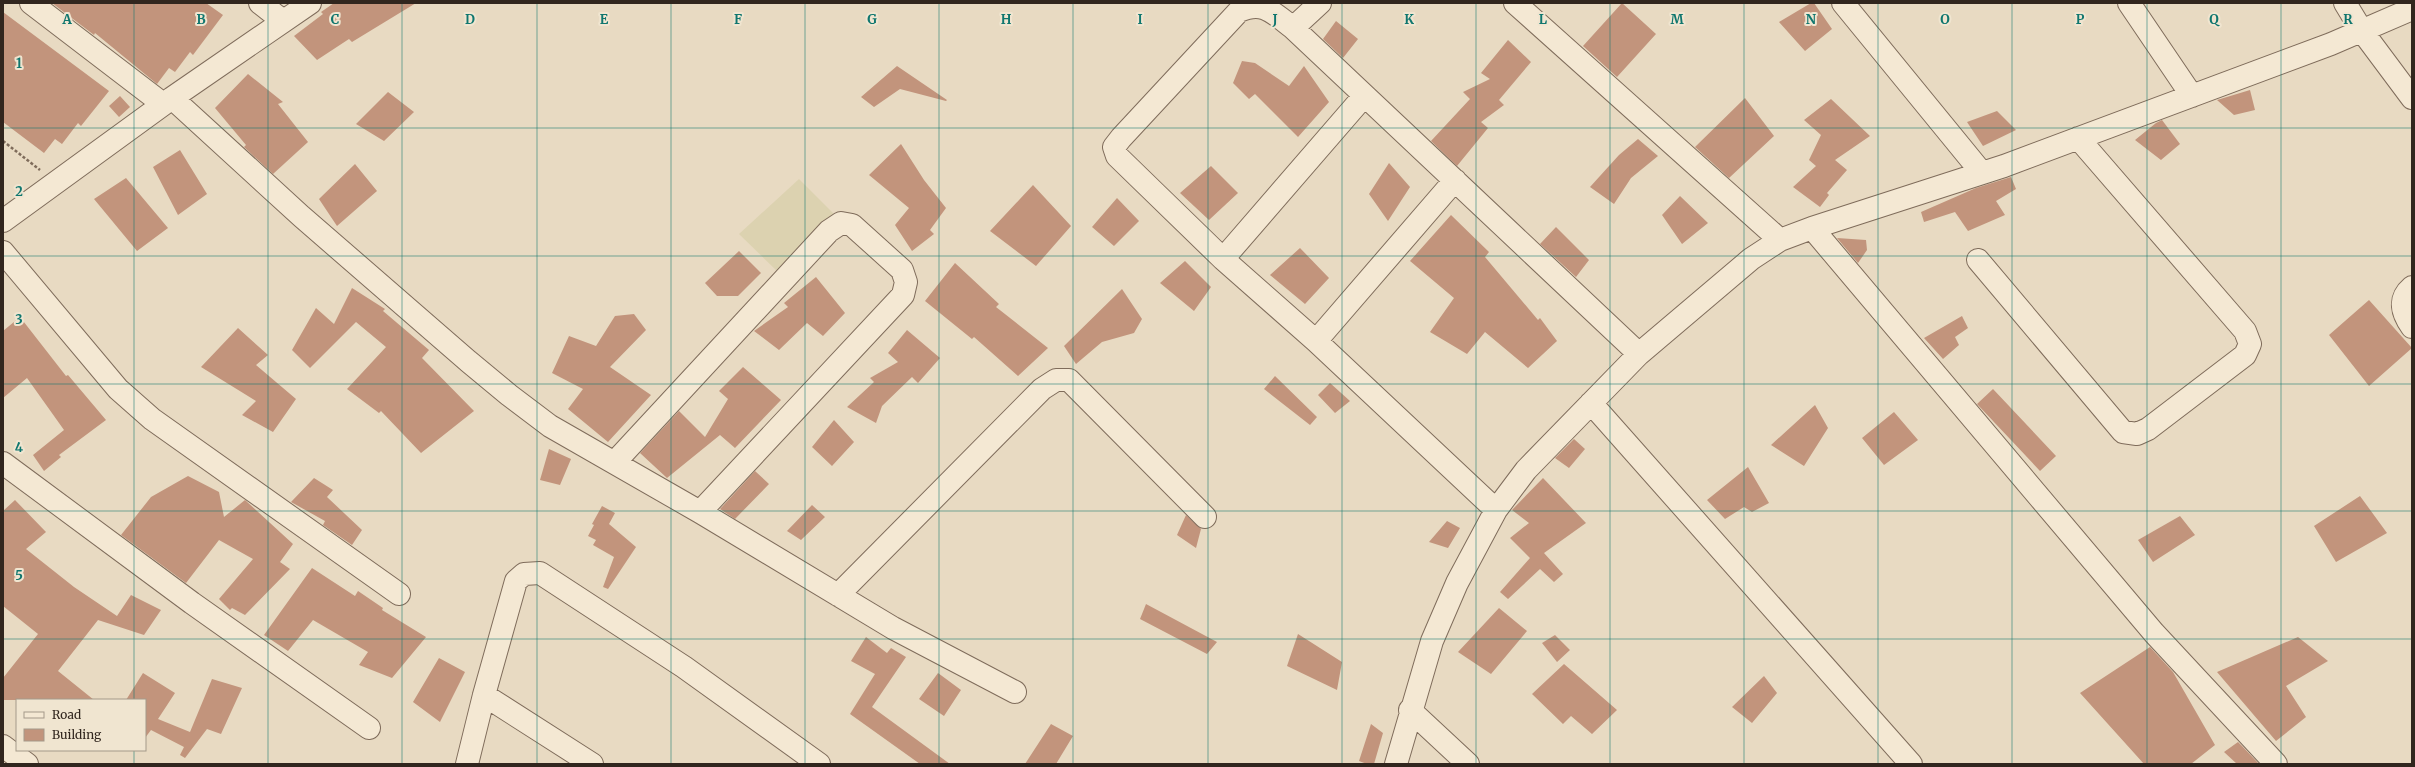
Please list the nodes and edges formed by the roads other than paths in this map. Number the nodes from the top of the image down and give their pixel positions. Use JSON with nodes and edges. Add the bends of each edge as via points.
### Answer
{"nodes":[{"id":1,"x":31,"y":3,"type":"edge"},
{"id":2,"x":260,"y":3,"type":"edge"},
{"id":3,"x":310,"y":3,"type":"edge"},
{"id":4,"x":1320,"y":3,"type":"edge"},
{"id":5,"x":1515,"y":3,"type":"edge"},
{"id":6,"x":1842,"y":3,"type":"edge"},
{"id":7,"x":2129,"y":3,"type":"edge"},
{"id":8,"x":2345,"y":3,"type":"edge"},
{"id":9,"x":2412,"y":10,"type":"edge"},
{"id":10,"x":283,"y":21,"type":"junction"},
{"id":11,"x":1293,"y":28,"type":"junction"},
{"id":12,"x":2362,"y":31,"type":"junction"},
{"id":13,"x":1364,"y":96,"type":"junction"},
{"id":14,"x":2192,"y":96,"type":"junction"},
{"id":15,"x":2412,"y":98,"type":"edge"},
{"id":16,"x":167,"y":101,"type":"junction"},
{"id":17,"x":2078,"y":138,"type":"junction"},
{"id":18,"x":1982,"y":173,"type":"junction"},
{"id":19,"x":1455,"y":180,"type":"junction"},
{"id":20,"x":3,"y":221,"type":"edge"},
{"id":21,"x":1812,"y":228,"type":"junction"},
{"id":22,"x":1780,"y":240,"type":"junction"},
{"id":23,"x":3,"y":252,"type":"edge"},
{"id":24,"x":1223,"y":259,"type":"junction"},
{"id":25,"x":1978,"y":260,"type":"dead end"},
{"id":26,"x":2412,"y":287,"type":"edge"},
{"id":27,"x":2412,"y":327,"type":"edge"},
{"id":28,"x":1316,"y":341,"type":"junction"},
{"id":29,"x":1639,"y":354,"type":"junction"},
{"id":30,"x":1591,"y":403,"type":"junction"},
{"id":31,"x":615,"y":462,"type":"junction"},
{"id":32,"x":3,"y":463,"type":"edge"},
{"id":33,"x":1496,"y":510,"type":"junction"},
{"id":34,"x":700,"y":512,"type":"junction"},
{"id":35,"x":1205,"y":517,"type":"dead end"},
{"id":36,"x":399,"y":594,"type":"dead end"},
{"id":37,"x":838,"y":595,"type":"junction"},
{"id":38,"x":1015,"y":692,"type":"dead end"},
{"id":39,"x":484,"y":695,"type":"junction"},
{"id":40,"x":1410,"y":710,"type":"junction"},
{"id":41,"x":369,"y":728,"type":"dead end"},
{"id":42,"x":3,"y":746,"type":"edge"},
{"id":43,"x":27,"y":764,"type":"edge"},
{"id":44,"x":467,"y":764,"type":"edge"},
{"id":45,"x":592,"y":764,"type":"edge"},
{"id":46,"x":818,"y":764,"type":"edge"},
{"id":47,"x":1396,"y":764,"type":"edge"},
{"id":48,"x":1468,"y":764,"type":"edge"},
{"id":49,"x":1911,"y":764,"type":"edge"},
{"id":50,"x":2276,"y":764,"type":"edge"}],
"edges":[{"from":1,"to":16,"type":"street"},
{"from":2,"to":10,"type":"street"},
{"from":3,"to":10,"type":"street"},
{"from":4,"to":11,"type":"street"},
{"from":5,"to":22,"type":"street"},
{"from":6,"to":18,"type":"street"},
{"from":7,"to":14,"type":"street"},
{"from":8,"to":12,"type":"street"},
{"from":9,"to":12,"type":"street"},
{"from":10,"to":16,"type":"street"},
{"from":11,"to":13,"type":"street"},
{"from":11,"to":24,"type":"street","via":[[1264,6],[1251,6],[1239,11],[1114,147],[1117,156]]},
{"from":12,"to":14,"type":"street"},
{"from":12,"to":15,"type":"street"},
{"from":13,"to":19,"type":"street"},
{"from":13,"to":24,"type":"street"},
{"from":14,"to":17,"type":"street"},
{"from":16,"to":20,"type":"street"},
{"from":16,"to":31,"type":"street","via":[[509,395],[550,426]]},
{"from":17,"to":18,"type":"street"},
{"from":17,"to":25,"type":"street","via":[[2245,331],[2250,344],[2245,356],[2148,429],[2137,434],[2123,432]]},
{"from":18,"to":21,"type":"street"},
{"from":19,"to":28,"type":"street"},
{"from":19,"to":29,"type":"street"},
{"from":21,"to":22,"type":"street"},
{"from":21,"to":50,"type":"street","via":[[2154,633]]},
{"from":22,"to":29,"type":"street","via":[[1751,259]]},
{"from":23,"to":36,"type":"street","via":[[118,389],[152,419]]},
{"from":24,"to":28,"type":"street"},
{"from":26,"to":27,"type":"street","via":[[2406,293],[2402,306]]},
{"from":28,"to":33,"type":"street"},
{"from":29,"to":30,"type":"street"},
{"from":30,"to":33,"type":"street","via":[[1526,470]]},
{"from":30,"to":49,"type":"street"},
{"from":31,"to":34,"type":"street"},
{"from":31,"to":34,"type":"street","via":[[829,231],[840,223],[852,224],[902,270],[906,282],[903,295]]},
{"from":32,"to":41,"type":"street","via":[[192,603]]},
{"from":33,"to":40,"type":"street","via":[[1457,583],[1432,641]]},
{"from":34,"to":37,"type":"street"},
{"from":35,"to":37,"type":"street","via":[[1069,380],[1056,380],[1042,389]]},
{"from":37,"to":38,"type":"street","via":[[893,628]]},
{"from":39,"to":44,"type":"street"},
{"from":39,"to":45,"type":"street"},
{"from":39,"to":46,"type":"street","via":[[516,581],[524,574],[540,573],[684,667]]},
{"from":40,"to":47,"type":"street"},
{"from":40,"to":48,"type":"street"},
{"from":42,"to":43,"type":"street"}]}
